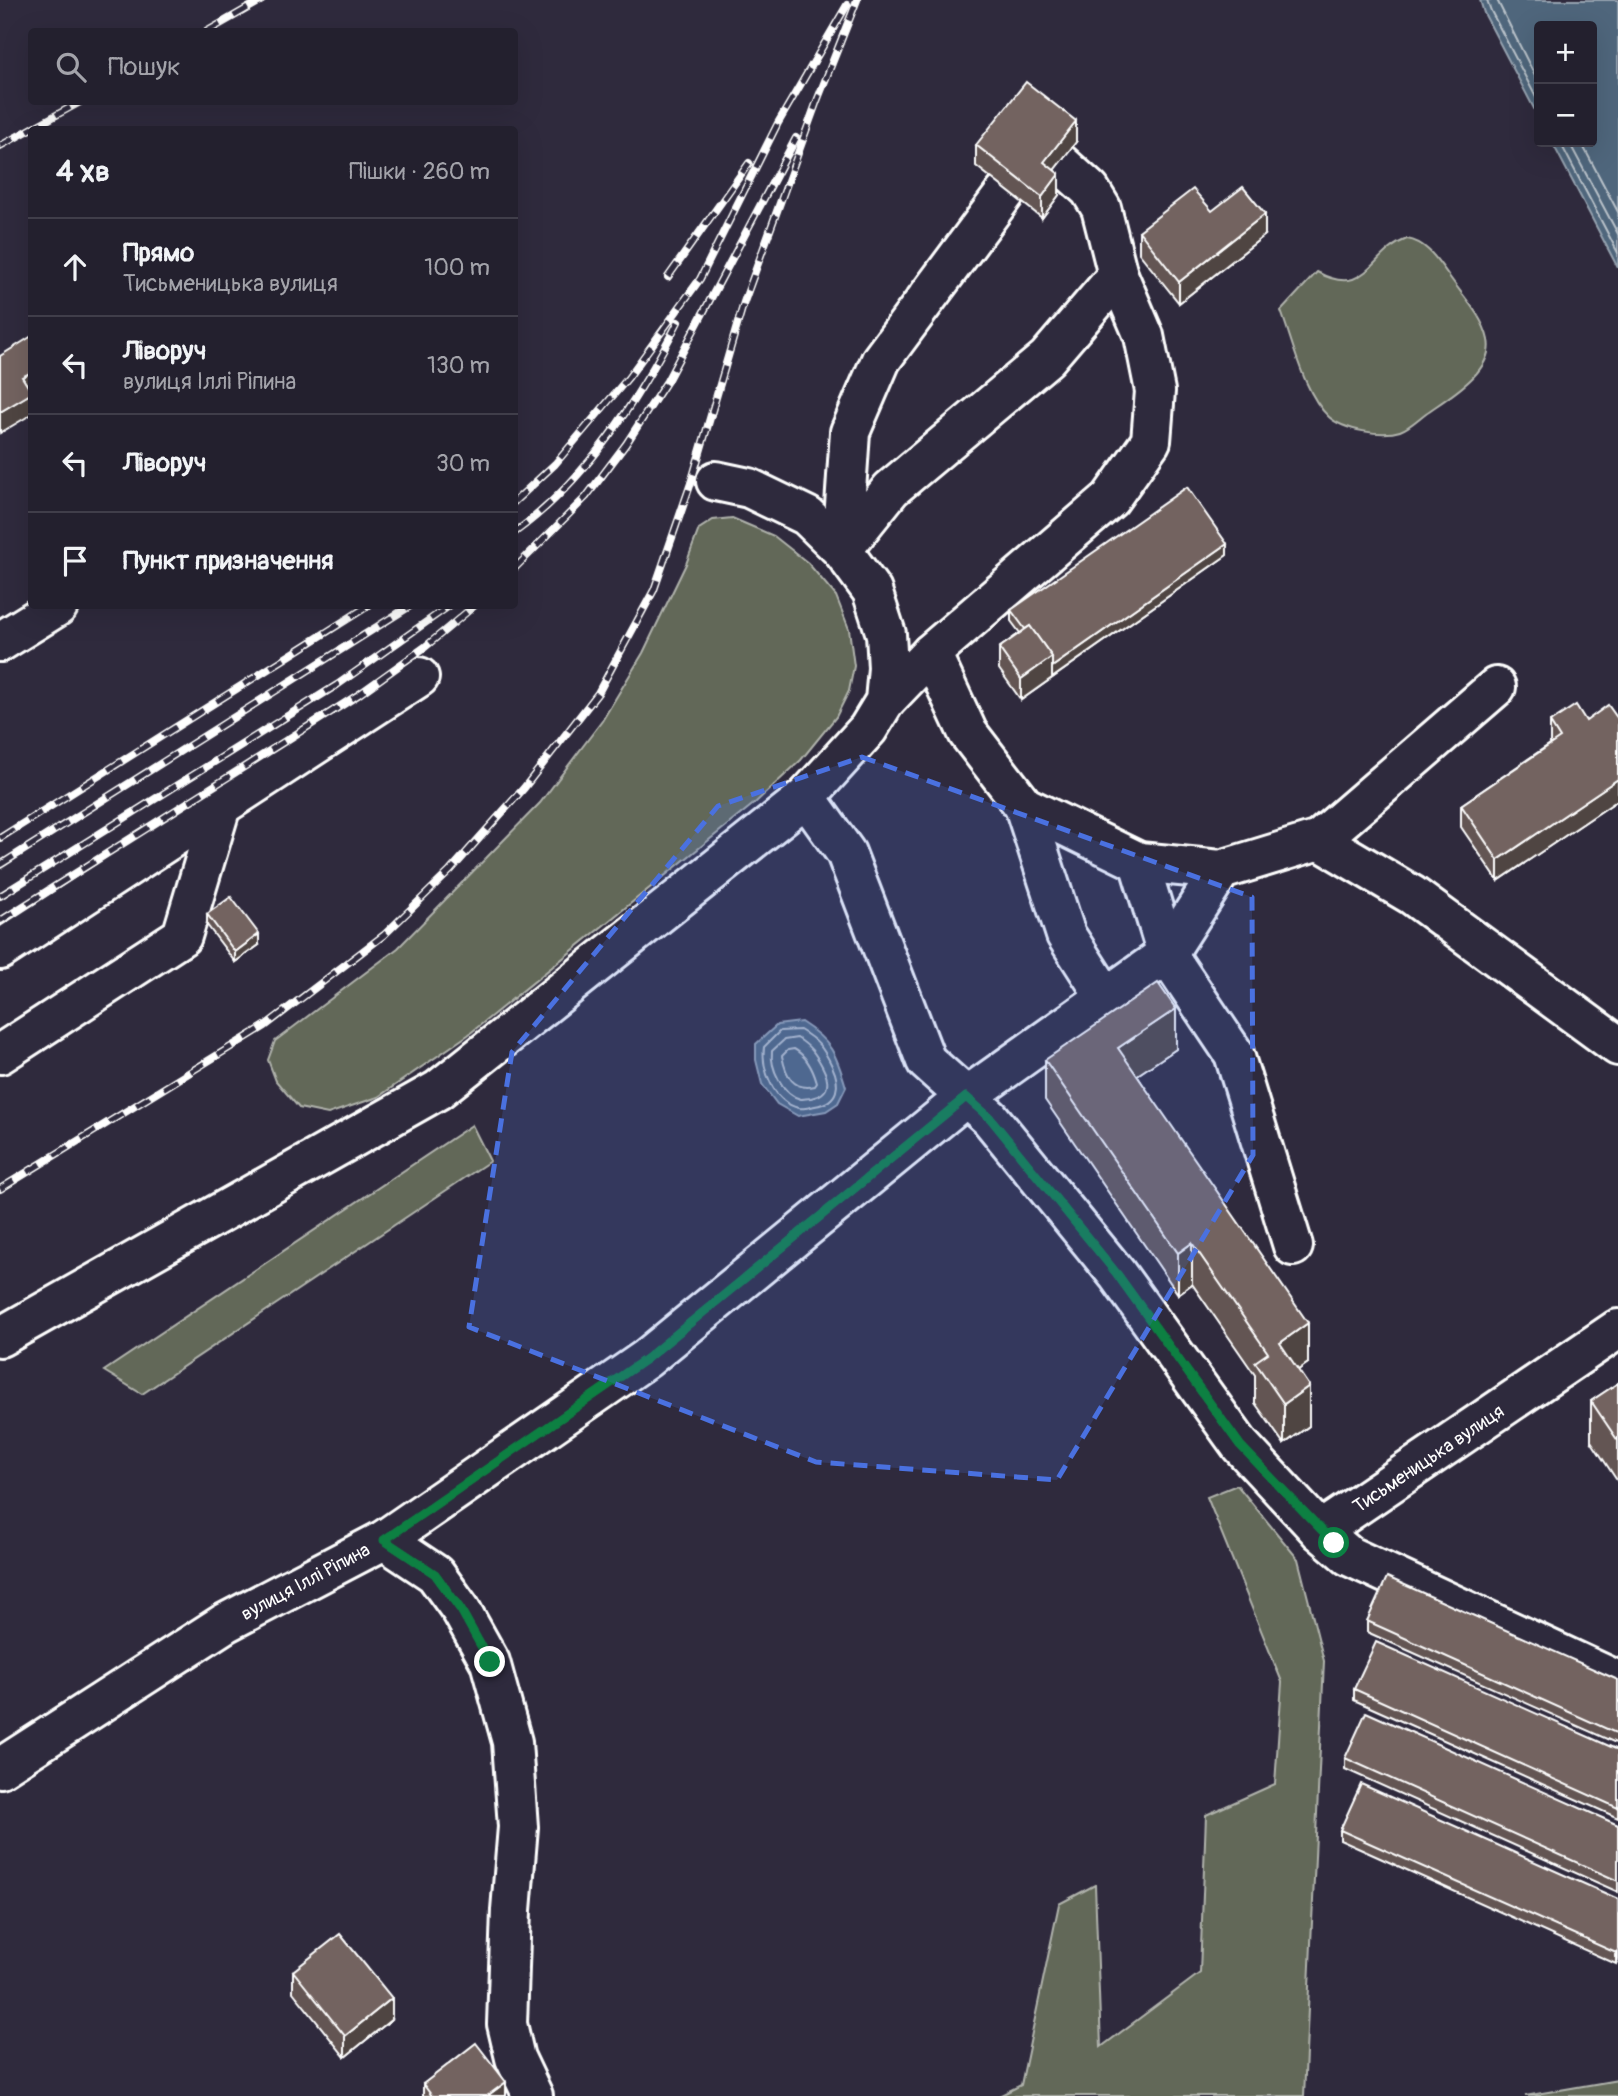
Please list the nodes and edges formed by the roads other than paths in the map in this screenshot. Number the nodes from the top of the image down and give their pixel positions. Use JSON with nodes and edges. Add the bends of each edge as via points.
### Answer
{"nodes":[{"id":1,"x":1060,"y":163,"type":"edge"},
{"id":2,"x":1005,"y":193,"type":"dead end"},
{"id":3,"x":1118,"y":275,"type":"junction"},
{"id":4,"x":716,"y":481,"type":"dead end"},
{"id":5,"x":842,"y":550,"type":"junction"},
{"id":6,"x":53,"y":609,"type":"edge"},
{"id":7,"x":0,"y":642,"type":"edge"},
{"id":8,"x":930,"y":653,"type":"junction"},
{"id":9,"x":419,"y":677,"type":"dead end"},
{"id":10,"x":1496,"y":687,"type":"dead end"},
{"id":11,"x":885,"y":701,"type":"junction"},
{"id":12,"x":806,"y":797,"type":"junction"},
{"id":13,"x":221,"y":806,"type":"junction"},
{"id":14,"x":1024,"y":806,"type":"junction"},
{"id":15,"x":1319,"y":840,"type":"junction"},
{"id":16,"x":1139,"y":862,"type":"junction"},
{"id":17,"x":1221,"y":870,"type":"junction"},
{"id":18,"x":0,"y":950,"type":"edge"},
{"id":19,"x":1167,"y":954,"type":"junction"},
{"id":20,"x":1107,"y":999,"type":"junction"},
{"id":21,"x":1618,"y":1046,"type":"edge"},
{"id":22,"x":0,"y":1054,"type":"edge"},
{"id":23,"x":966,"y":1097,"type":"junction"},
{"id":24,"x":1293,"y":1246,"type":"dead end"},
{"id":25,"x":1618,"y":1329,"type":"edge"},
{"id":26,"x":0,"y":1337,"type":"edge"},
{"id":27,"x":1320,"y":1531,"type":"junction"},
{"id":28,"x":384,"y":1540,"type":"junction"},
{"id":29,"x":1618,"y":1681,"type":"edge"},
{"id":30,"x":0,"y":1768,"type":"edge"},
{"id":31,"x":533,"y":2096,"type":"edge"}],
"edges":[{"from":1,"to":3,"type":"street","via":[[1090,190],[1101,208]]},
{"from":2,"to":5,"type":"street","via":[[881,360],[850,432]]},
{"from":3,"to":5,"type":"street","via":[[1047,358],[891,489]]},
{"from":3,"to":8,"type":"street","via":[[1144,336],[1155,391],[1151,441],[1111,499]]},
{"from":4,"to":5,"type":"street","via":[[749,488],[807,516]]},
{"from":5,"to":11,"type":"street","via":[[872,591],[886,634]]},
{"from":6,"to":7,"type":"street"},
{"from":8,"to":11,"type":"street"},
{"from":8,"to":14,"type":"street","via":[[968,733]]},
{"from":9,"to":13,"type":"street"},
{"from":10,"to":15,"type":"street"},
{"from":11,"to":12,"type":"street","via":[[868,729]]},
{"from":12,"to":23,"type":"street","via":[[846,853],[926,1061]]},
{"from":12,"to":26,"type":"street","via":[[438,1090]]},
{"from":13,"to":18,"type":"street"},
{"from":13,"to":22,"type":"street","via":[[182,936]]},
{"from":14,"to":16,"type":"street"},
{"from":14,"to":20,"type":"street","via":[[1066,935]]},
{"from":15,"to":17,"type":"street"},
{"from":15,"to":21,"type":"street","via":[[1412,895]]},
{"from":16,"to":17,"type":"street"},
{"from":16,"to":19,"type":"street"},
{"from":17,"to":19,"type":"street"},
{"from":19,"to":20,"type":"street","name":"вулиця Іллі Ріпина"},
{"from":19,"to":24,"type":"street","via":[[1234,1054]]},
{"from":20,"to":23,"type":"street","name":"вулиця Іллі Ріпина"},
{"from":23,"to":27,"type":"street","via":[[990,1118],[1117,1274],[1240,1445]]},
{"from":23,"to":28,"type":"street","name":"вулиця Іллі Ріпина","via":[[646,1359]]},
{"from":25,"to":27,"type":"street","name":"Тисьменицька вулиця"},
{"from":27,"to":29,"type":"street","via":[[1349,1556]]},
{"from":28,"to":30,"type":"street","name":"вулиця Іллі Ріпина","via":[[225,1623]]},
{"from":28,"to":31,"type":"street","via":[[435,1574],[461,1610],[490,1662],[512,1742],[518,1827],[507,2024],[515,2058]]}]}
